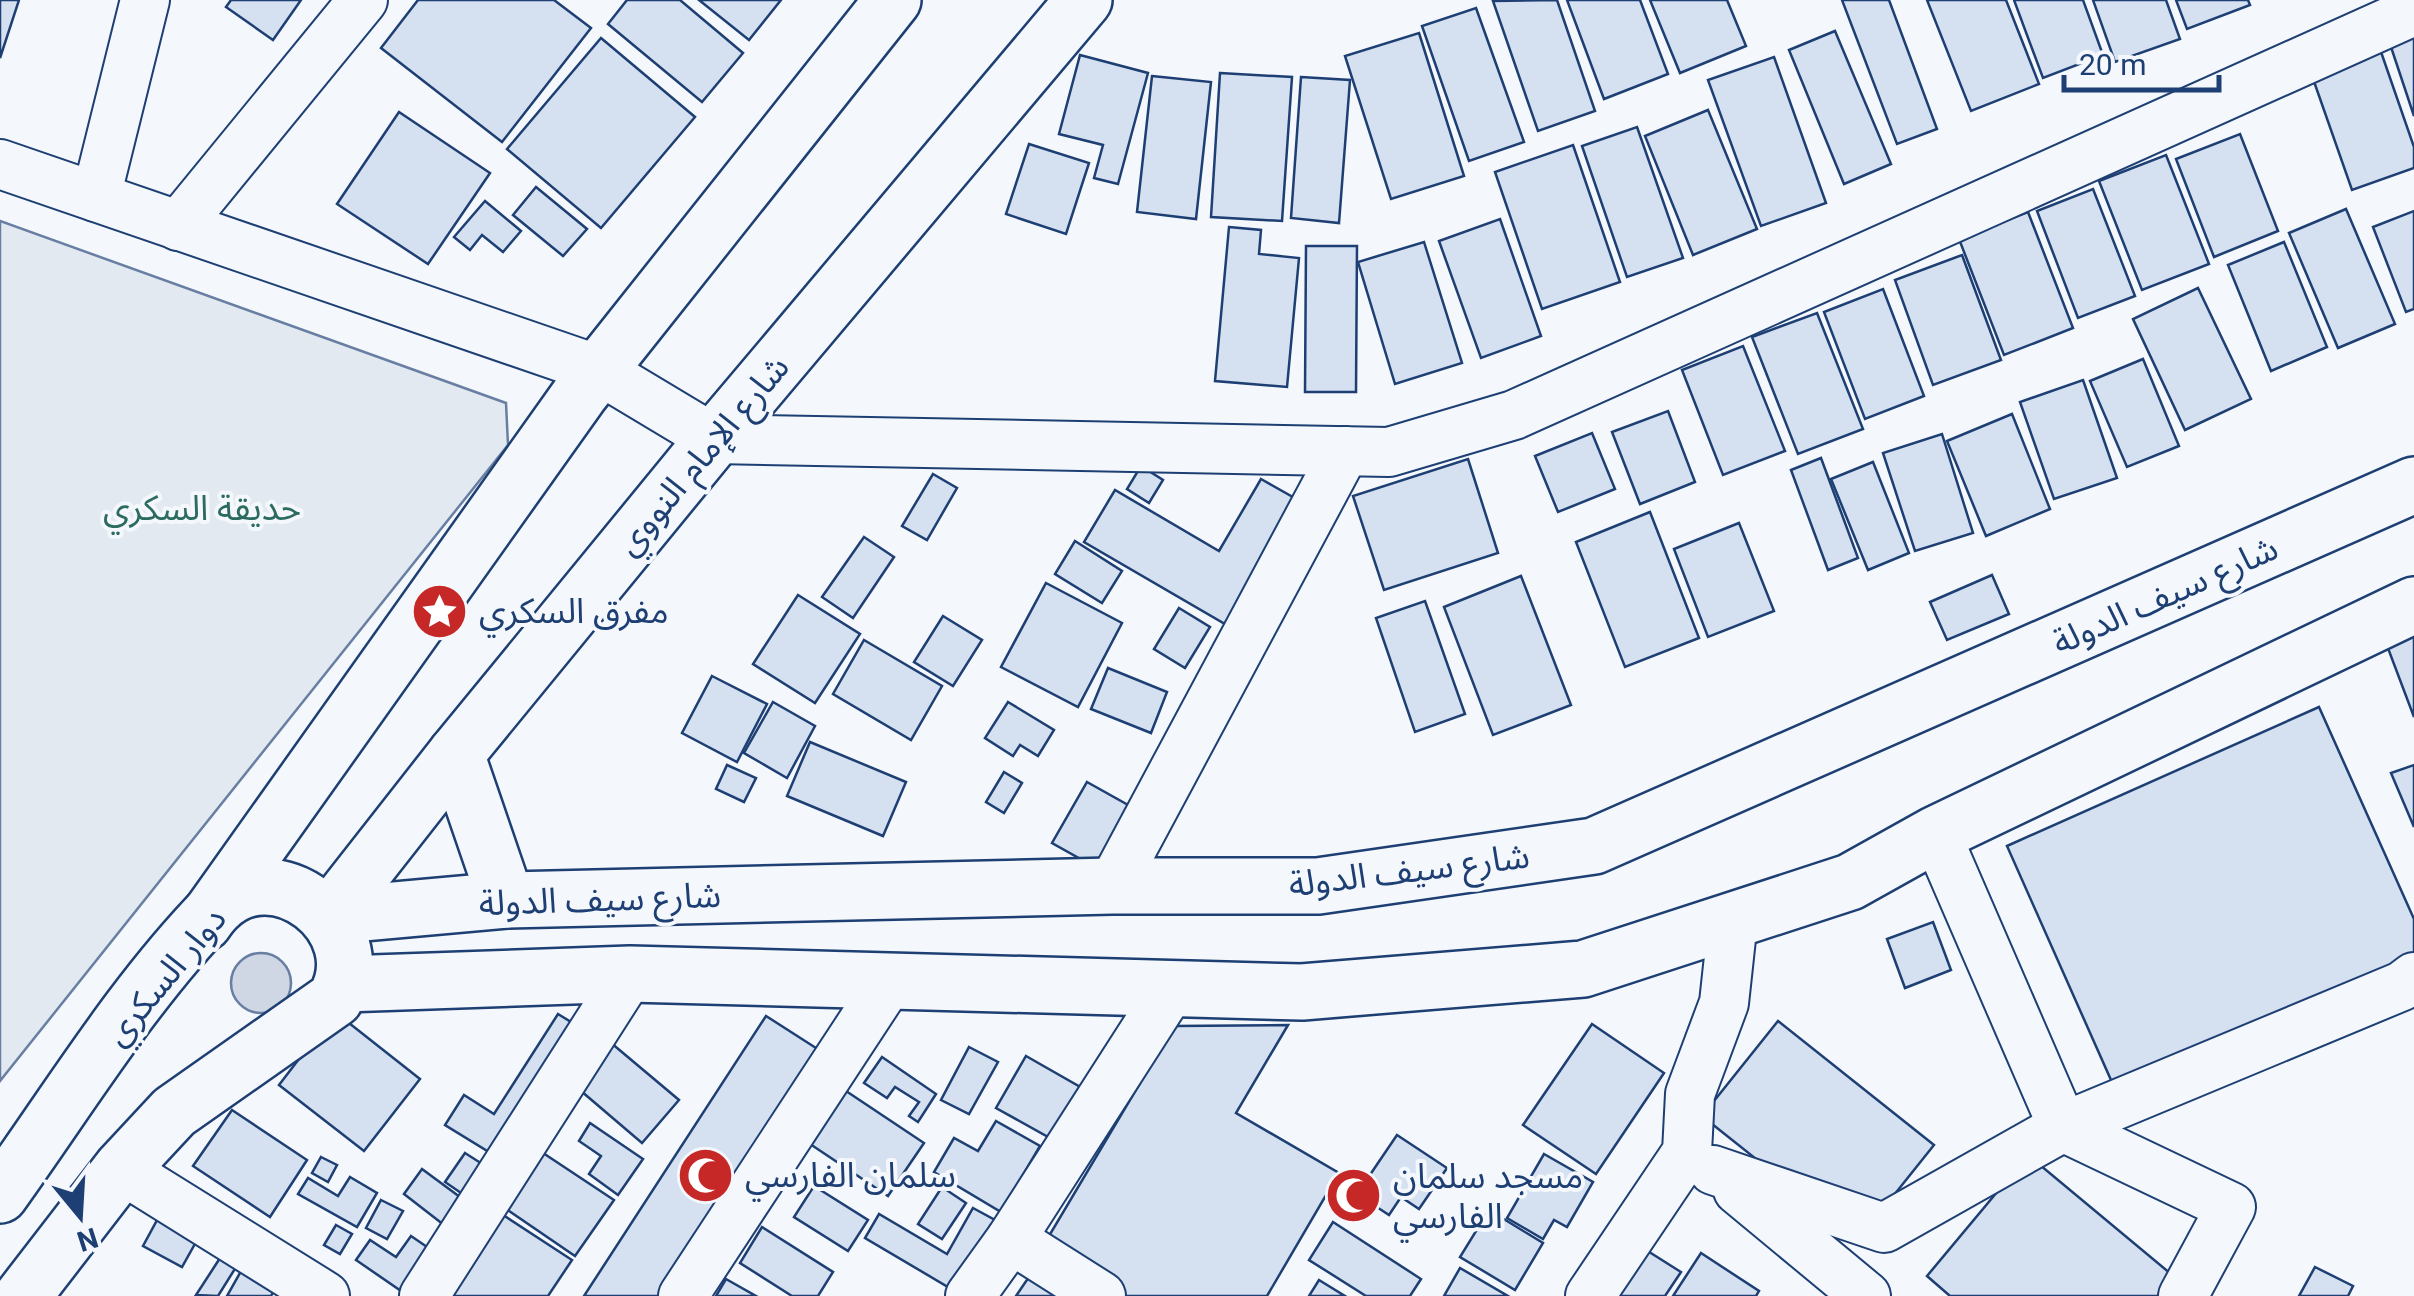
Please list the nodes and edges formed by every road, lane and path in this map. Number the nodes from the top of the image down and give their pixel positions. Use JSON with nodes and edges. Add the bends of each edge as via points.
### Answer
{"nodes":[{"id":1,"x":145,"y":0,"type":"edge"},
{"id":2,"x":363,"y":0,"type":"edge"},
{"id":3,"x":893,"y":0,"type":"edge"},
{"id":4,"x":1084,"y":0,"type":"edge"},
{"id":5,"x":2414,"y":11,"type":"edge"},
{"id":6,"x":0,"y":164,"type":"edge"},
{"id":7,"x":96,"y":197,"type":"junction"},
{"id":8,"x":178,"y":226,"type":"junction"},
{"id":9,"x":600,"y":370,"type":"junction"},
{"id":10,"x":714,"y":439,"type":"junction"},
{"id":11,"x":1345,"y":450,"type":"junction"},
{"id":12,"x":2414,"y":485,"type":"edge"},
{"id":13,"x":2414,"y":605,"type":"edge"},
{"id":14,"x":456,"y":754,"type":"junction"},
{"id":15,"x":1936,"y":834,"type":"junction"},
{"id":16,"x":1112,"y":886,"type":"junction"},
{"id":17,"x":506,"y":900,"type":"junction"},
{"id":18,"x":329,"y":916,"type":"junction"},
{"id":19,"x":1733,"y":920,"type":"junction"},
{"id":20,"x":203,"y":924,"type":"junction"},
{"id":21,"x":630,"y":974,"type":"junction"},
{"id":22,"x":891,"y":979,"type":"junction"},
{"id":23,"x":344,"y":984,"type":"junction"},
{"id":24,"x":2410,"y":984,"type":"edge"},
{"id":25,"x":1172,"y":988,"type":"junction"},
{"id":26,"x":2063,"y":1127,"type":"junction"},
{"id":27,"x":1700,"y":1161,"type":"junction"},
{"id":28,"x":121,"y":1168,"type":"junction"},
{"id":29,"x":0,"y":1196,"type":"edge"},
{"id":30,"x":1011,"y":1239,"type":"junction"},
{"id":31,"x":23,"y":1296,"type":"edge"},
{"id":32,"x":325,"y":1296,"type":"edge"},
{"id":33,"x":424,"y":1296,"type":"edge"},
{"id":34,"x":684,"y":1296,"type":"edge"},
{"id":35,"x":970,"y":1296,"type":"edge"},
{"id":36,"x":1101,"y":1296,"type":"edge"},
{"id":37,"x":1590,"y":1296,"type":"edge"},
{"id":38,"x":1866,"y":1296,"type":"edge"},
{"id":39,"x":2183,"y":1296,"type":"edge"}],
"edges":[{"from":1,"to":7,"type":"street"},
{"from":2,"to":8,"type":"street"},
{"from":3,"to":9,"type":"main road"},
{"from":4,"to":10,"type":"main road","name":"شارع الإمام النووي"},
{"from":5,"to":11,"type":"street","via":[[1514,415],[1389,452]]},
{"from":6,"to":7,"type":"street"},
{"from":7,"to":8,"type":"street"},
{"from":8,"to":9,"type":"street"},
{"from":9,"to":10,"type":"street"},
{"from":9,"to":20,"type":"main road"},
{"from":10,"to":11,"type":"street"},
{"from":10,"to":14,"type":"main road","name":"شارع الإمام النووي"},
{"from":11,"to":16,"type":"street"},
{"from":12,"to":16,"type":"main road","name":"شارع سيف الدولة","via":[[1594,846],[1318,886]]},
{"from":13,"to":15,"type":"main road"},
{"from":14,"to":17,"type":"main road"},
{"from":14,"to":18,"type":"main road","name":"شارع الإمام النووي"},
{"from":15,"to":19,"type":"main road","via":[[1850,882]]},
{"from":15,"to":26,"type":"street"},
{"from":16,"to":17,"type":"main road","name":"شارع سيف الدولة"},
{"from":17,"to":18,"type":"main road","name":"شارع سيف الدولة"},
{"from":18,"to":20,"type":"main road","name":"دوار السكري","via":[[288,890],[264,887],[240,892]]},
{"from":18,"to":23,"type":"main road","via":[[340,938]]},
{"from":19,"to":25,"type":"main road","via":[[1583,969],[1302,992]]},
{"from":19,"to":27,"type":"street","via":[[1724,1003],[1690,1094]]},
{"from":20,"to":29,"type":"main road","name":"دوار السكري","via":[[162,969]]},
{"from":21,"to":22,"type":"main road"},
{"from":21,"to":23,"type":"main road"},
{"from":21,"to":33,"type":"street"},
{"from":22,"to":25,"type":"main road"},
{"from":22,"to":34,"type":"street"},
{"from":23,"to":28,"type":"main road","via":[[321,1011],[174,1112]]},
{"from":24,"to":26,"type":"street"},
{"from":25,"to":30,"type":"street"},
{"from":26,"to":27,"type":"street","via":[[1884,1228]]},
{"from":26,"to":39,"type":"street","via":[[2231,1206]]},
{"from":27,"to":37,"type":"street"},
{"from":27,"to":38,"type":"street"},
{"from":28,"to":31,"type":"main road"},
{"from":28,"to":32,"type":"street"},
{"from":30,"to":35,"type":"street"},
{"from":30,"to":36,"type":"street"}]}
